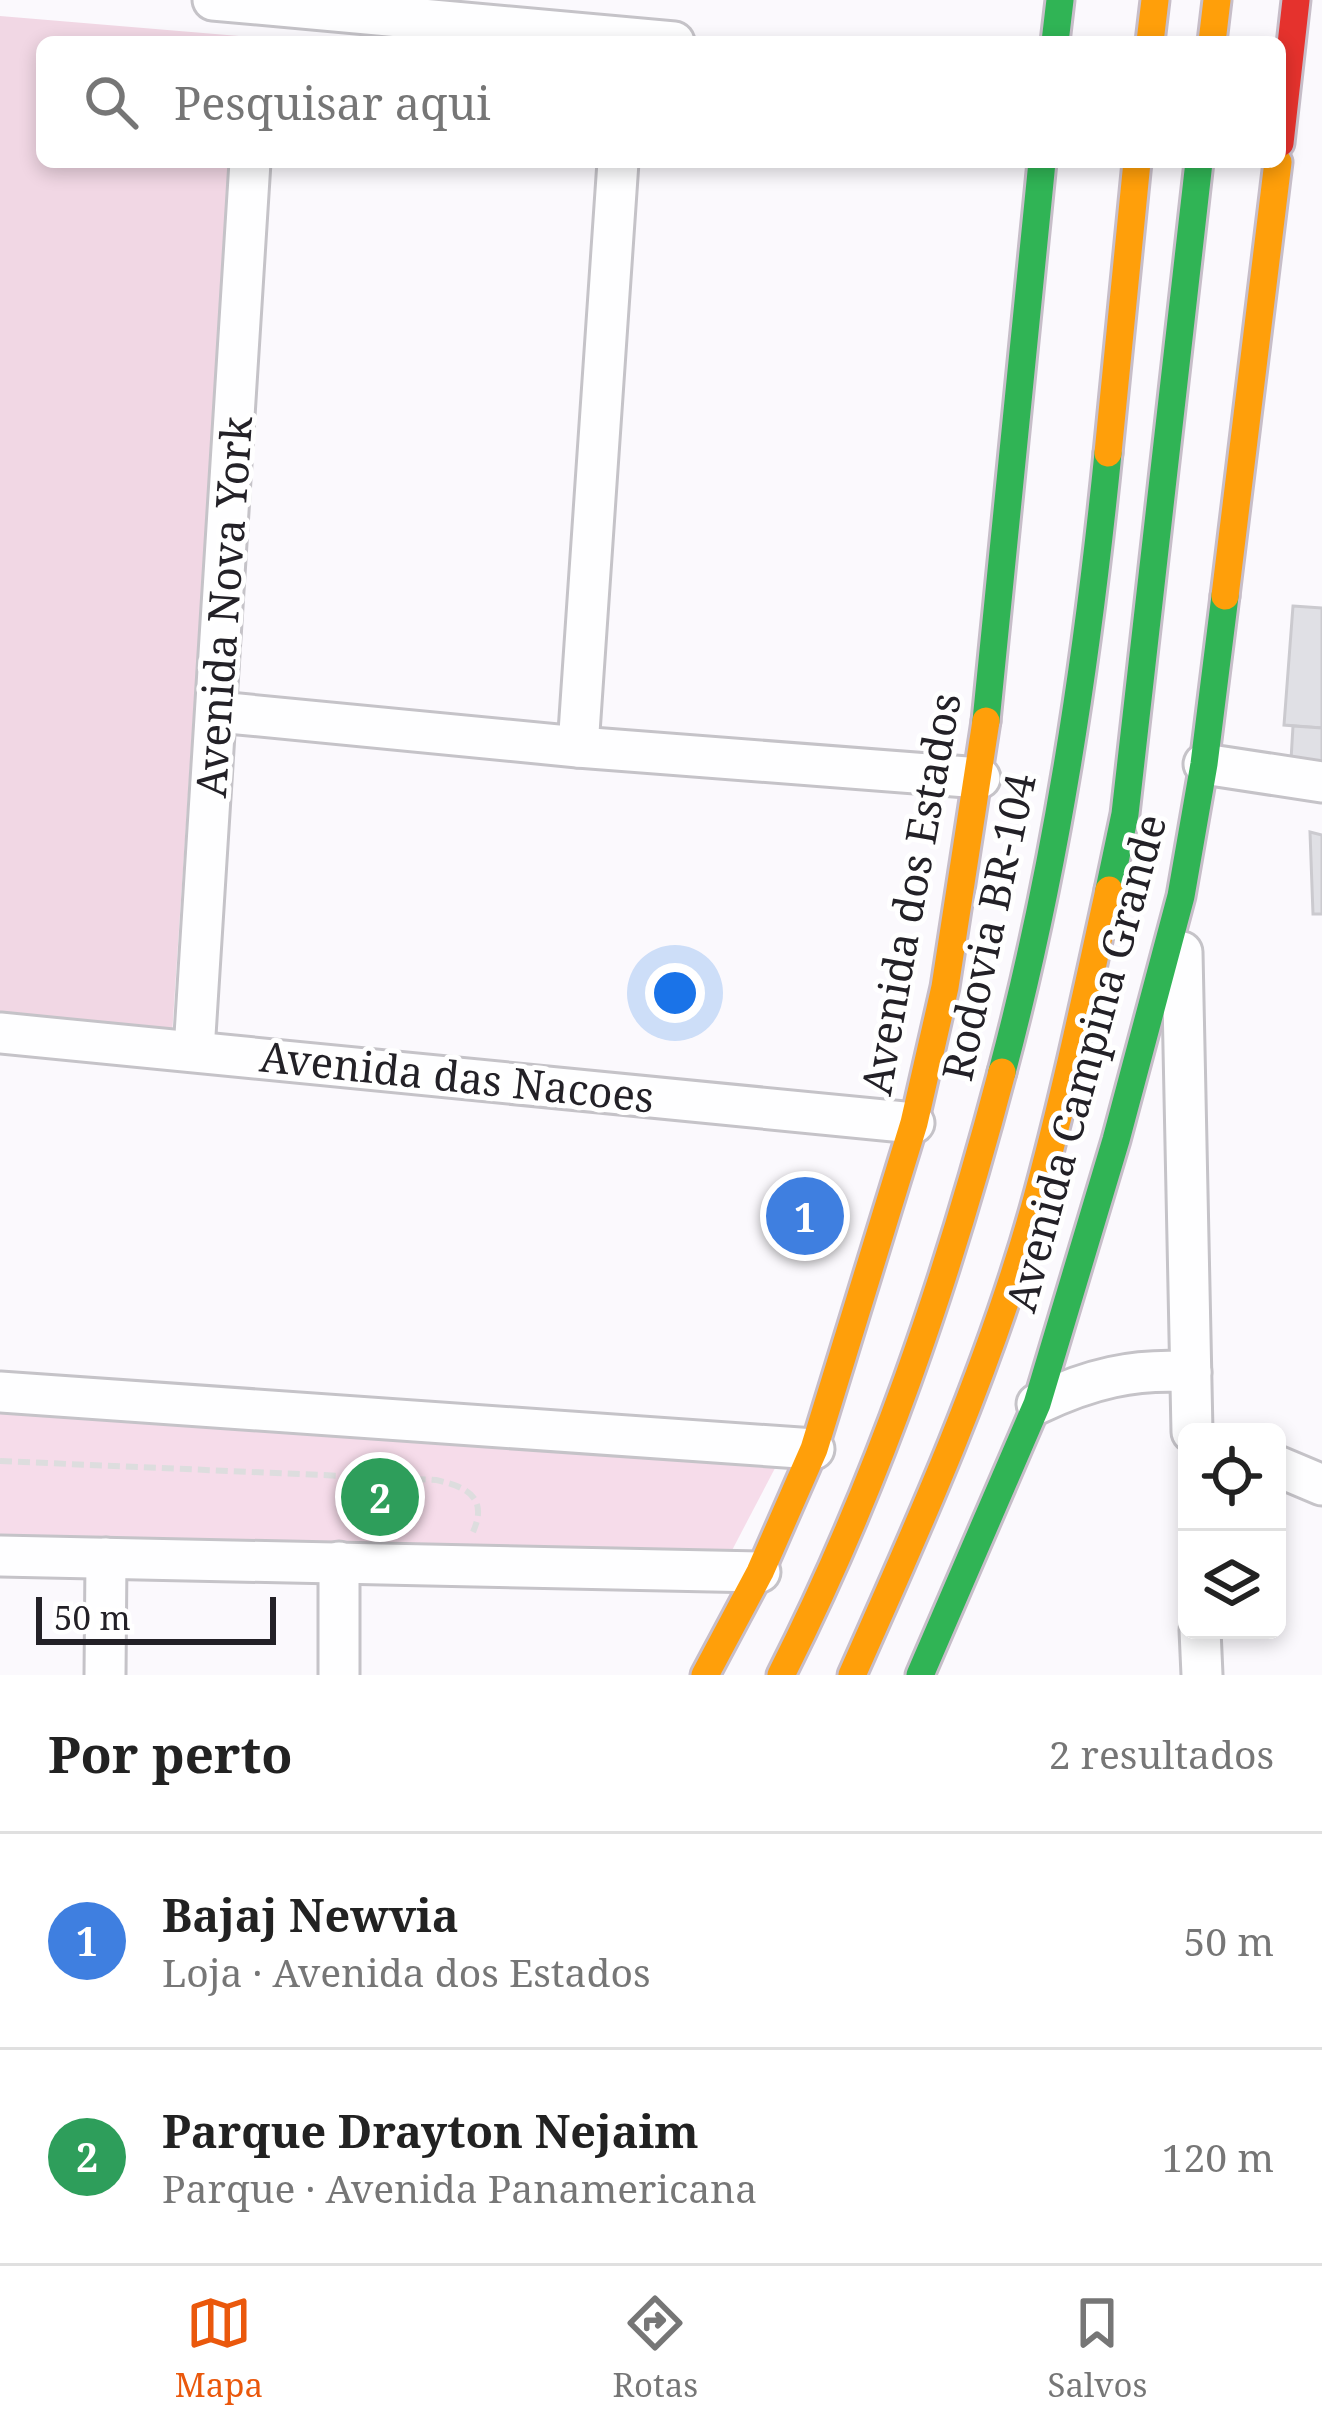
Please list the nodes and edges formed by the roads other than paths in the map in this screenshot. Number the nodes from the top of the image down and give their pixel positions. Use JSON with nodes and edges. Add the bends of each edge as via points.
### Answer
{"nodes":[{"id":1,"x":213,"y":0,"type":"edge"},
{"id":2,"x":1060,"y":0,"type":"edge"},
{"id":3,"x":1155,"y":0,"type":"edge"},
{"id":4,"x":1217,"y":0,"type":"edge"},
{"id":5,"x":1296,"y":0,"type":"edge"},
{"id":6,"x":264,"y":15,"type":"edge"},
{"id":7,"x":627,"y":27,"type":"edge"},
{"id":8,"x":1056,"y":36,"type":"edge"},
{"id":9,"x":1151,"y":36,"type":"edge"},
{"id":10,"x":1213,"y":36,"type":"edge"},
{"id":11,"x":1306,"y":69,"type":"edge"},
{"id":12,"x":1286,"y":126,"type":"edge"},
{"id":13,"x":250,"y":168,"type":"edge"},
{"id":14,"x":618,"y":168,"type":"edge"},
{"id":15,"x":1041,"y":168,"type":"edge"},
{"id":16,"x":1136,"y":168,"type":"edge"},
{"id":17,"x":1198,"y":168,"type":"edge"},
{"id":18,"x":1277,"y":168,"type":"edge"},
{"id":19,"x":218,"y":712,"type":"junction"},
{"id":20,"x":578,"y":747,"type":"junction"},
{"id":21,"x":1204,"y":764,"type":"junction"},
{"id":22,"x":980,"y":778,"type":"junction"},
{"id":23,"x":1322,"y":782,"type":"edge"},
{"id":24,"x":1180,"y":896,"type":"junction"},
{"id":25,"x":0,"y":1034,"type":"edge"},
{"id":26,"x":194,"y":1051,"type":"junction"},
{"id":27,"x":914,"y":1123,"type":"junction"},
{"id":28,"x":1191,"y":1372,"type":"junction"},
{"id":29,"x":0,"y":1392,"type":"edge"},
{"id":30,"x":1037,"y":1404,"type":"junction"},
{"id":31,"x":1194,"y":1423,"type":"edge"},
{"id":32,"x":814,"y":1449,"type":"junction"},
{"id":33,"x":1286,"y":1470,"type":"edge"},
{"id":34,"x":1322,"y":1485,"type":"edge"},
{"id":35,"x":0,"y":1556,"type":"edge"},
{"id":36,"x":106,"y":1558,"type":"junction"},
{"id":37,"x":339,"y":1562,"type":"junction"},
{"id":38,"x":760,"y":1572,"type":"junction"},
{"id":39,"x":1200,"y":1639,"type":"edge"},
{"id":40,"x":105,"y":1675,"type":"edge"},
{"id":41,"x":339,"y":1675,"type":"edge"},
{"id":42,"x":705,"y":1675,"type":"edge"},
{"id":43,"x":781,"y":1675,"type":"edge"},
{"id":44,"x":852,"y":1675,"type":"edge"},
{"id":45,"x":920,"y":1675,"type":"edge"},
{"id":46,"x":1202,"y":1675,"type":"edge"}],
"edges":[{"from":1,"to":6,"type":"street"},
{"from":2,"to":8,"type":"main road"},
{"from":3,"to":9,"type":"main road"},
{"from":4,"to":10,"type":"main road"},
{"from":5,"to":11,"type":"main road"},
{"from":6,"to":7,"type":"street"},
{"from":11,"to":12,"type":"main road"},
{"from":13,"to":19,"type":"street","name":"Avenida Nova York"},
{"from":14,"to":20,"type":"street"},
{"from":15,"to":22,"type":"main road","name":"Avenida dos Estados"},
{"from":16,"to":43,"type":"main road","name":"Rodovia BR-104","via":[[1063,803],[1025,983],[966,1214],[910,1382]]},
{"from":17,"to":44,"type":"main road","via":[[1125,814],[1085,999],[1033,1210],[981,1368]]},
{"from":18,"to":21,"type":"main road","name":"Avenida Campina Grande"},
{"from":19,"to":20,"type":"street"},
{"from":19,"to":26,"type":"street","name":"Avenida Nova York"},
{"from":20,"to":22,"type":"street"},
{"from":21,"to":23,"type":"street"},
{"from":21,"to":24,"type":"main road","name":"Avenida Campina Grande"},
{"from":22,"to":27,"type":"main road","name":"Avenida dos Estados"},
{"from":24,"to":28,"type":"street"},
{"from":24,"to":30,"type":"main road","name":"Avenida Campina Grande"},
{"from":25,"to":26,"type":"street","name":"Avenida das Nacoes"},
{"from":26,"to":27,"type":"street","name":"Avenida das Nacoes"},
{"from":27,"to":32,"type":"main road","name":"Avenida dos Estados"},
{"from":28,"to":30,"type":"street","via":[[1114,1374]]},
{"from":28,"to":31,"type":"street"},
{"from":29,"to":32,"type":"street"},
{"from":30,"to":45,"type":"main road","name":"Avenida Campina Grande"},
{"from":32,"to":38,"type":"main road","name":"Avenida dos Estados"},
{"from":33,"to":34,"type":"street"},
{"from":35,"to":36,"type":"street"},
{"from":36,"to":37,"type":"street"},
{"from":36,"to":40,"type":"street"},
{"from":37,"to":38,"type":"street"},
{"from":37,"to":41,"type":"street"},
{"from":38,"to":42,"type":"main road","name":"Avenida dos Estados"},
{"from":39,"to":46,"type":"street"}]}
